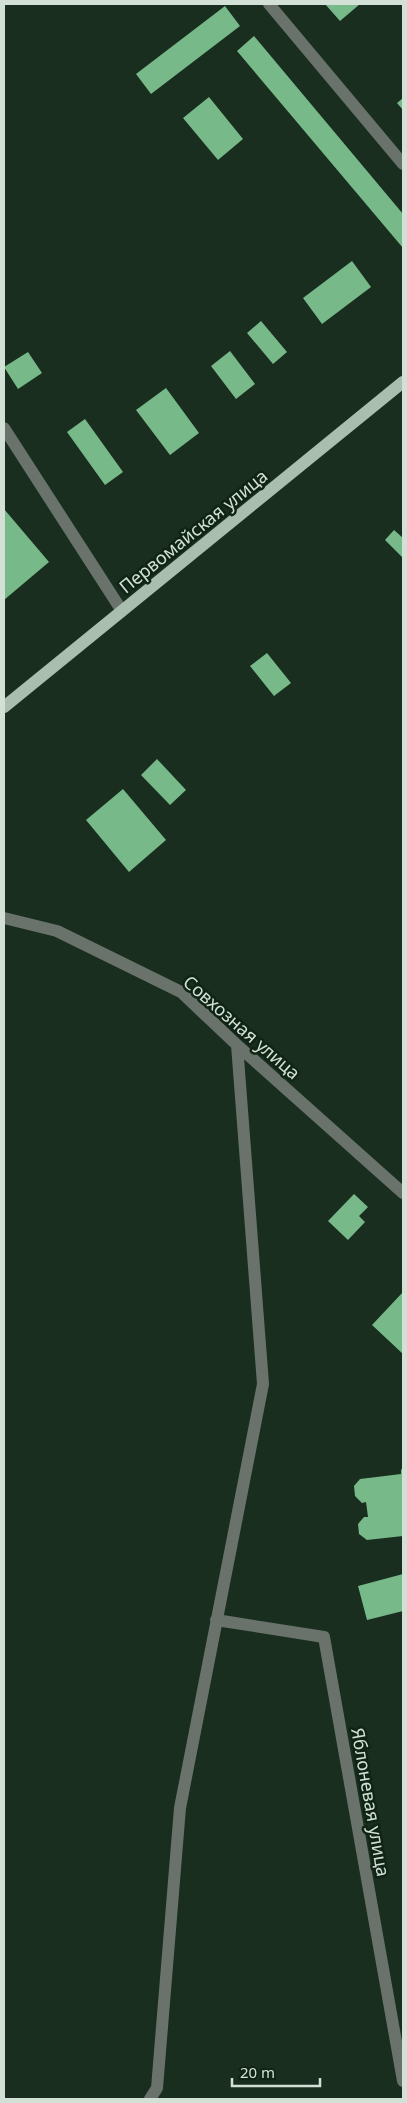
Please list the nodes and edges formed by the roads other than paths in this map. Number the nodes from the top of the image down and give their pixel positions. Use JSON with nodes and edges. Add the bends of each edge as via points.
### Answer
{"nodes":[{"id":1,"x":269,"y":4,"type":"edge"},
{"id":2,"x":403,"y":164,"type":"edge"},
{"id":3,"x":403,"y":382,"type":"edge"},
{"id":4,"x":4,"y":428,"type":"edge"},
{"id":5,"x":122,"y":611,"type":"junction"},
{"id":6,"x":4,"y":707,"type":"edge"},
{"id":7,"x":4,"y":918,"type":"edge"},
{"id":8,"x":237,"y":1045,"type":"junction"},
{"id":9,"x":403,"y":1194,"type":"edge"},
{"id":10,"x":216,"y":1620,"type":"junction"},
{"id":11,"x":403,"y":2081,"type":"edge"},
{"id":12,"x":150,"y":2099,"type":"edge"}],
"edges":[{"from":1,"to":2,"type":"street"},
{"from":3,"to":5,"type":"main road","name":"Первомайская улица"},
{"from":4,"to":5,"type":"street"},
{"from":5,"to":6,"type":"main road","name":"Первомайская улица"},
{"from":7,"to":8,"type":"street","name":"Совхозная улица","via":[[57,931],[180,992]]},
{"from":8,"to":9,"type":"street","name":"Совхозная улица"},
{"from":8,"to":10,"type":"street","via":[[263,1384]]},
{"from":10,"to":11,"type":"street","name":"Яблоневая улица","via":[[324,1638]]},
{"from":10,"to":12,"type":"street","via":[[180,1808],[158,2088]]}]}
